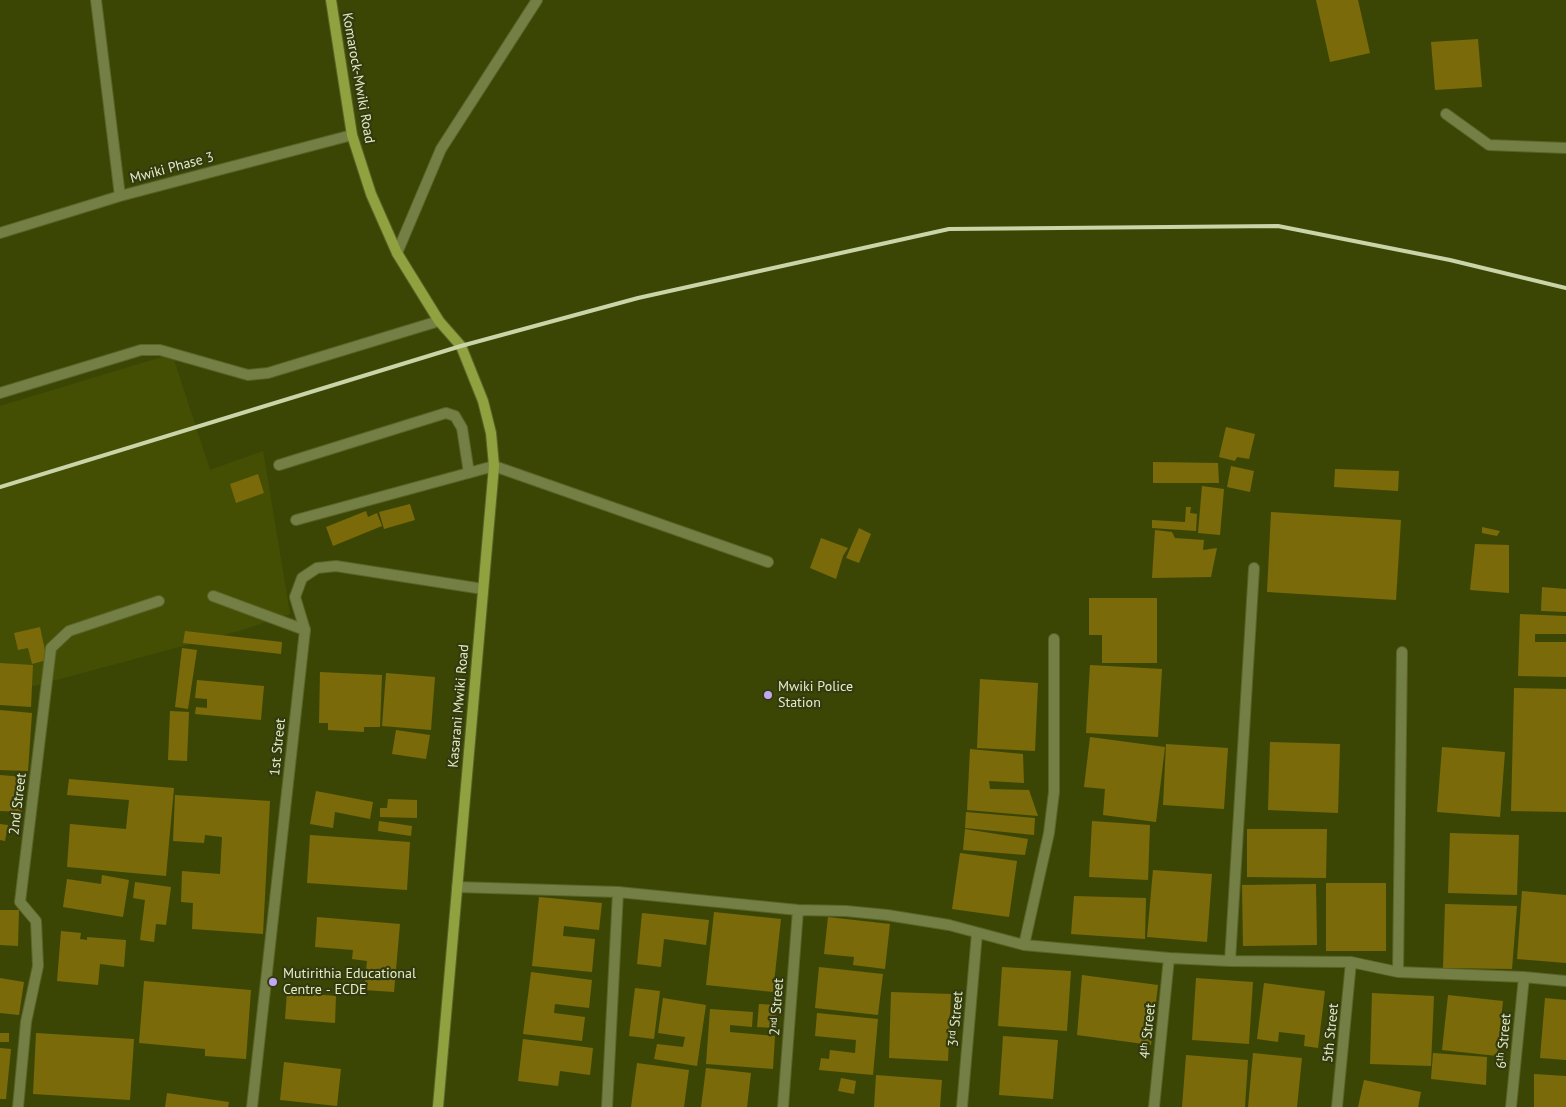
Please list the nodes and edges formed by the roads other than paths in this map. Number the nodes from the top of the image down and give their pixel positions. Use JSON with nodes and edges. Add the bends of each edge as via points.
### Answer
{"nodes":[{"id":1,"x":96,"y":0,"type":"edge"},
{"id":2,"x":331,"y":0,"type":"edge"},
{"id":3,"x":537,"y":0,"type":"edge"},
{"id":4,"x":1446,"y":114,"type":"dead end"},
{"id":5,"x":352,"y":135,"type":"junction"},
{"id":6,"x":1566,"y":148,"type":"edge"},
{"id":7,"x":120,"y":196,"type":"junction"},
{"id":8,"x":0,"y":233,"type":"edge"},
{"id":9,"x":396,"y":253,"type":"junction"},
{"id":10,"x":439,"y":320,"type":"junction"},
{"id":11,"x":0,"y":393,"type":"edge"},
{"id":12,"x":279,"y":465,"type":"dead end"},
{"id":13,"x":494,"y":466,"type":"junction"},
{"id":14,"x":469,"y":473,"type":"junction"},
{"id":15,"x":296,"y":520,"type":"dead end"},
{"id":16,"x":768,"y":562,"type":"dead end"},
{"id":17,"x":1254,"y":568,"type":"dead end"},
{"id":18,"x":483,"y":589,"type":"junction"},
{"id":19,"x":213,"y":596,"type":"dead end"},
{"id":20,"x":159,"y":601,"type":"dead end"},
{"id":21,"x":305,"y":630,"type":"junction"},
{"id":22,"x":1054,"y":639,"type":"dead end"},
{"id":23,"x":1402,"y":652,"type":"dead end"},
{"id":24,"x":457,"y":887,"type":"junction"},
{"id":25,"x":618,"y":892,"type":"junction"},
{"id":26,"x":798,"y":910,"type":"junction"},
{"id":27,"x":977,"y":933,"type":"junction"},
{"id":28,"x":1024,"y":945,"type":"junction"},
{"id":29,"x":1169,"y":958,"type":"junction"},
{"id":30,"x":1230,"y":961,"type":"junction"},
{"id":31,"x":1351,"y":962,"type":"junction"},
{"id":32,"x":1398,"y":972,"type":"junction"},
{"id":33,"x":1524,"y":977,"type":"junction"},
{"id":34,"x":1566,"y":981,"type":"edge"},
{"id":35,"x":18,"y":1107,"type":"edge"},
{"id":36,"x":252,"y":1107,"type":"edge"},
{"id":37,"x":438,"y":1107,"type":"edge"},
{"id":38,"x":607,"y":1107,"type":"edge"},
{"id":39,"x":783,"y":1107,"type":"edge"},
{"id":40,"x":962,"y":1107,"type":"edge"},
{"id":41,"x":1154,"y":1107,"type":"edge"},
{"id":42,"x":1337,"y":1107,"type":"edge"},
{"id":43,"x":1511,"y":1107,"type":"edge"}],
"edges":[{"from":1,"to":7,"type":"street"},
{"from":2,"to":5,"type":"main road","name":"Komarock-Mwiki Road"},
{"from":3,"to":9,"type":"street","via":[[441,149]]},
{"from":4,"to":6,"type":"street","via":[[1488,145]]},
{"from":5,"to":7,"type":"street","name":"Mwiki Phase 3"},
{"from":5,"to":9,"type":"main road","name":"Komarock-Mwiki Road","via":[[371,194]]},
{"from":7,"to":8,"type":"street","name":"Mwiki Phase 3"},
{"from":9,"to":10,"type":"main road","name":"Komarock-Mwiki Road"},
{"from":10,"to":11,"type":"street","via":[[268,373],[248,375],[160,350],[141,350]]},
{"from":10,"to":13,"type":"main road","name":"Kasarani Mwiki Road","via":[[461,346],[483,401],[492,433]]},
{"from":12,"to":14,"type":"street","via":[[446,414],[454,416],[462,428]]},
{"from":13,"to":14,"type":"street"},
{"from":13,"to":16,"type":"street"},
{"from":13,"to":18,"type":"main road","name":"Kasarani Mwiki Road"},
{"from":14,"to":15,"type":"street"},
{"from":17,"to":30,"type":"street"},
{"from":18,"to":21,"type":"street","name":"1st Street","via":[[336,566],[317,568],[302,578],[296,597]]},
{"from":18,"to":24,"type":"main road","name":"Kasarani Mwiki Road"},
{"from":19,"to":21,"type":"street"},
{"from":20,"to":35,"type":"street","name":"2nd Street","via":[[69,631],[51,648],[20,902],[36,921],[38,966],[26,1022]]},
{"from":21,"to":36,"type":"street","name":"1st Street"},
{"from":22,"to":28,"type":"street","via":[[1054,792],[1049,833]]},
{"from":23,"to":32,"type":"street"},
{"from":24,"to":25,"type":"street"},
{"from":24,"to":37,"type":"main road","name":"Kasarani Mwiki Road"},
{"from":25,"to":26,"type":"street"},
{"from":25,"to":38,"type":"street"},
{"from":26,"to":27,"type":"street","via":[[887,915]]},
{"from":26,"to":39,"type":"street","name":"2ⁿᵈ Street"},
{"from":27,"to":28,"type":"street"},
{"from":27,"to":40,"type":"street","name":"3ʳᵈ Street"},
{"from":28,"to":29,"type":"street"},
{"from":29,"to":30,"type":"street"},
{"from":29,"to":41,"type":"street","name":"4ᵗʰ Street"},
{"from":30,"to":31,"type":"street"},
{"from":31,"to":32,"type":"street"},
{"from":31,"to":42,"type":"street","name":"5th Street"},
{"from":32,"to":33,"type":"street"},
{"from":33,"to":34,"type":"street"},
{"from":33,"to":43,"type":"street","name":"6ᵗʰ Street"}]}
